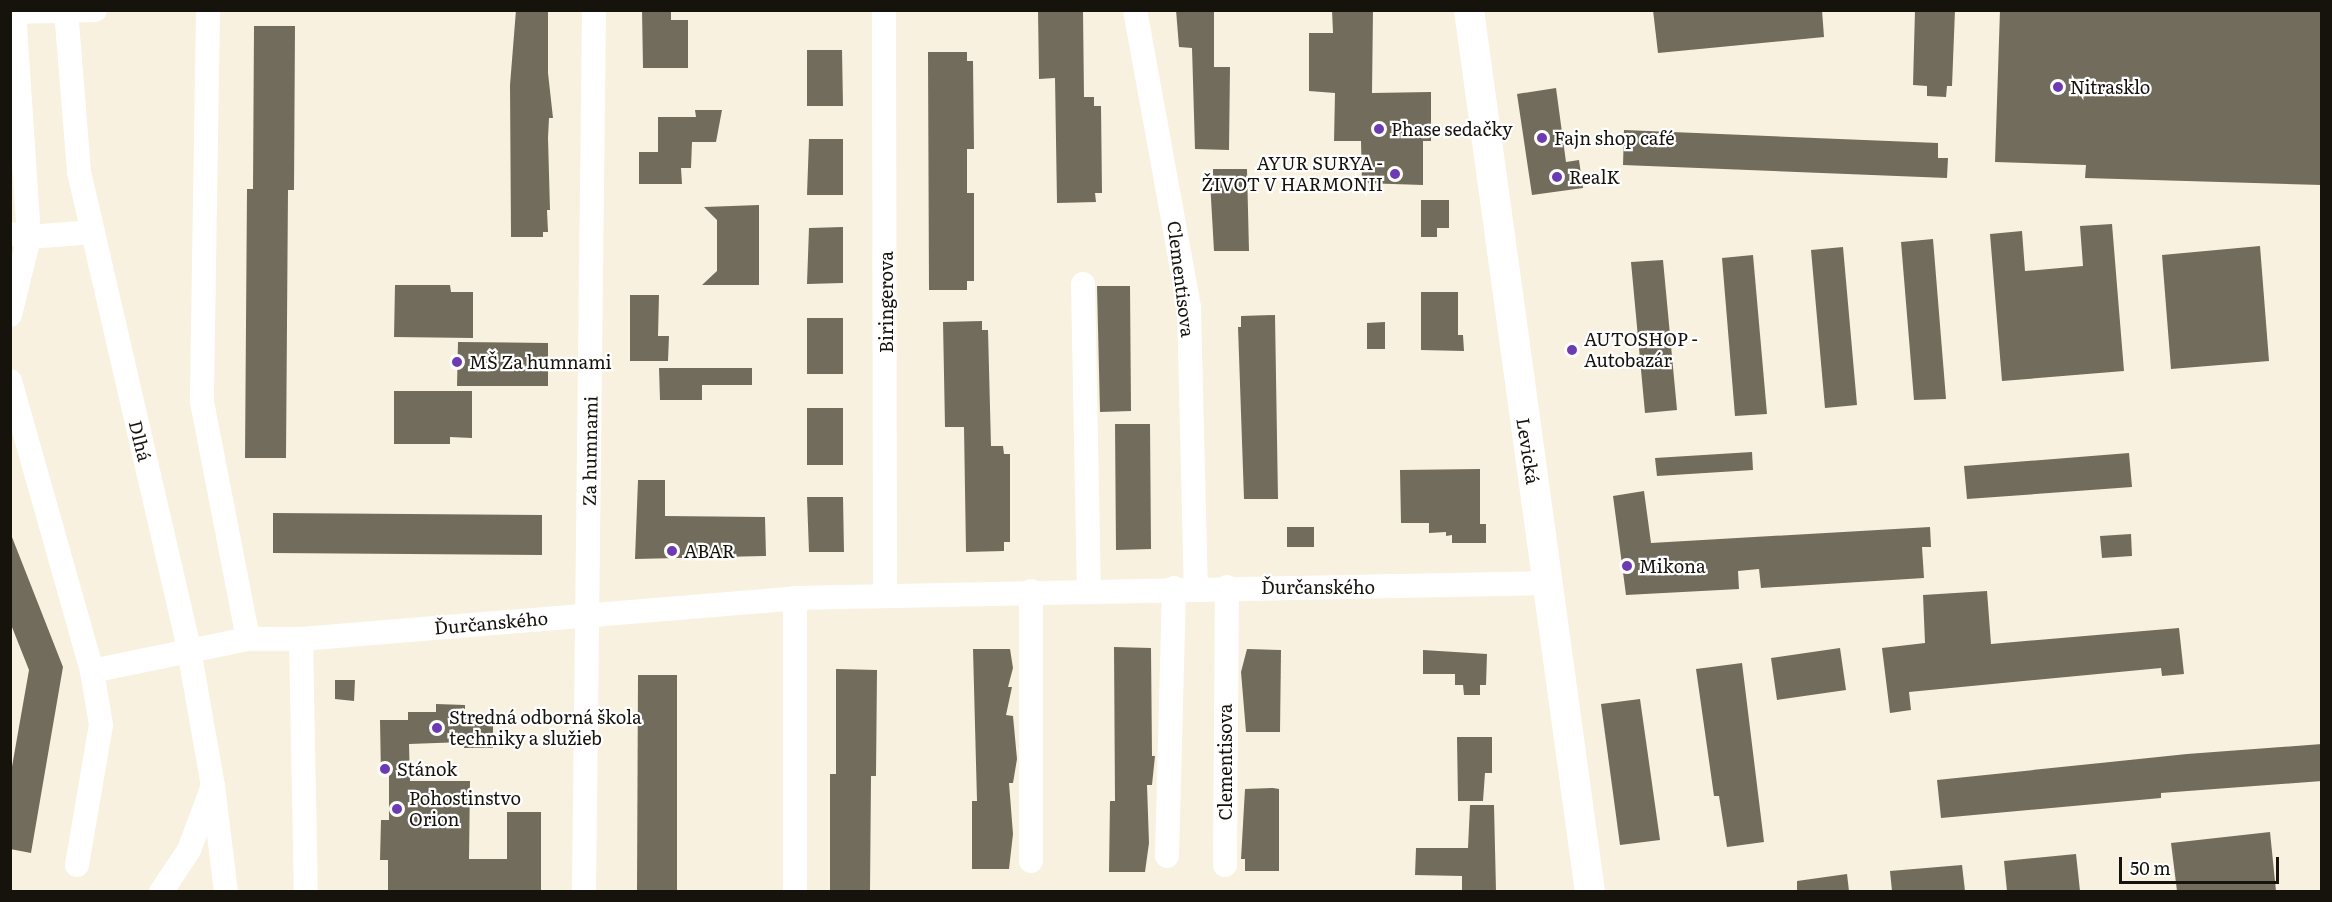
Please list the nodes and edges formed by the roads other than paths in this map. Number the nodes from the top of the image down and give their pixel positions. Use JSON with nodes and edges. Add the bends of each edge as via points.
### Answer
{"nodes":[{"id":1,"x":94,"y":10,"type":"edge"},
{"id":2,"x":208,"y":10,"type":"edge"},
{"id":3,"x":594,"y":10,"type":"edge"},
{"id":4,"x":884,"y":10,"type":"edge"},
{"id":5,"x":1135,"y":10,"type":"edge"},
{"id":6,"x":1469,"y":10,"type":"edge"},
{"id":7,"x":13,"y":12,"type":"edge"},
{"id":8,"x":66,"y":12,"type":"edge"},
{"id":9,"x":93,"y":232,"type":"junction"},
{"id":10,"x":20,"y":235,"type":"edge"},
{"id":11,"x":1083,"y":284,"type":"dead end"},
{"id":12,"x":10,"y":315,"type":"edge"},
{"id":13,"x":10,"y":381,"type":"edge"},
{"id":14,"x":1546,"y":583,"type":"junction"},
{"id":15,"x":1227,"y":587,"type":"junction"},
{"id":16,"x":1185,"y":588,"type":"junction"},
{"id":17,"x":1089,"y":590,"type":"junction"},
{"id":18,"x":1032,"y":591,"type":"junction"},
{"id":19,"x":885,"y":594,"type":"junction"},
{"id":20,"x":795,"y":598,"type":"junction"},
{"id":21,"x":586,"y":615,"type":"junction"},
{"id":22,"x":248,"y":639,"type":"junction"},
{"id":23,"x":301,"y":639,"type":"junction"},
{"id":24,"x":189,"y":650,"type":"junction"},
{"id":25,"x":92,"y":671,"type":"junction"},
{"id":26,"x":213,"y":786,"type":"junction"},
{"id":27,"x":1167,"y":856,"type":"dead end"},
{"id":28,"x":1031,"y":861,"type":"dead end"},
{"id":29,"x":76,"y":865,"type":"dead end"},
{"id":30,"x":1225,"y":865,"type":"dead end"},
{"id":31,"x":161,"y":891,"type":"edge"},
{"id":32,"x":226,"y":891,"type":"edge"},
{"id":33,"x":306,"y":891,"type":"edge"},
{"id":34,"x":584,"y":891,"type":"edge"},
{"id":35,"x":795,"y":891,"type":"edge"},
{"id":36,"x":1590,"y":891,"type":"edge"}],
"edges":[{"from":1,"to":8,"type":"street"},
{"from":2,"to":22,"type":"street","via":[[201,402]]},
{"from":3,"to":21,"type":"street","name":"Za humnami"},
{"from":4,"to":19,"type":"street","name":"Biringerova"},
{"from":5,"to":16,"type":"street","name":"Clementisova","via":[[1188,308]]},
{"from":6,"to":14,"type":"main road","name":"Levická"},
{"from":7,"to":8,"type":"street"},
{"from":7,"to":10,"type":"street"},
{"from":8,"to":9,"type":"street","name":"Dlhá","via":[[76,149]]},
{"from":9,"to":10,"type":"street"},
{"from":9,"to":24,"type":"street","name":"Dlhá"},
{"from":10,"to":12,"type":"street"},
{"from":11,"to":17,"type":"street"},
{"from":13,"to":25,"type":"street"},
{"from":14,"to":15,"type":"street","name":"Ďurčanského"},
{"from":14,"to":36,"type":"main road","name":"Levická"},
{"from":15,"to":16,"type":"street","name":"Ďurčanského"},
{"from":15,"to":30,"type":"street","name":"Clementisova"},
{"from":16,"to":17,"type":"street","name":"Ďurčanského"},
{"from":16,"to":27,"type":"street","name":"Clementisova"},
{"from":17,"to":18,"type":"street","name":"Ďurčanského"},
{"from":18,"to":19,"type":"street","name":"Ďurčanského"},
{"from":18,"to":28,"type":"street"},
{"from":19,"to":20,"type":"street","name":"Ďurčanského"},
{"from":20,"to":21,"type":"street","name":"Ďurčanského"},
{"from":20,"to":35,"type":"street"},
{"from":21,"to":23,"type":"street","name":"Ďurčanského"},
{"from":21,"to":34,"type":"street","name":"Za humnami"},
{"from":22,"to":23,"type":"street","name":"Ďurčanského"},
{"from":22,"to":24,"type":"street","name":"Ďurčanského"},
{"from":23,"to":33,"type":"street"},
{"from":24,"to":25,"type":"street"},
{"from":24,"to":26,"type":"street","name":"Dlhá"},
{"from":25,"to":29,"type":"street","via":[[101,725]]},
{"from":26,"to":31,"type":"street","via":[[189,850]]},
{"from":26,"to":32,"type":"street","name":"Dlhá"}]}
